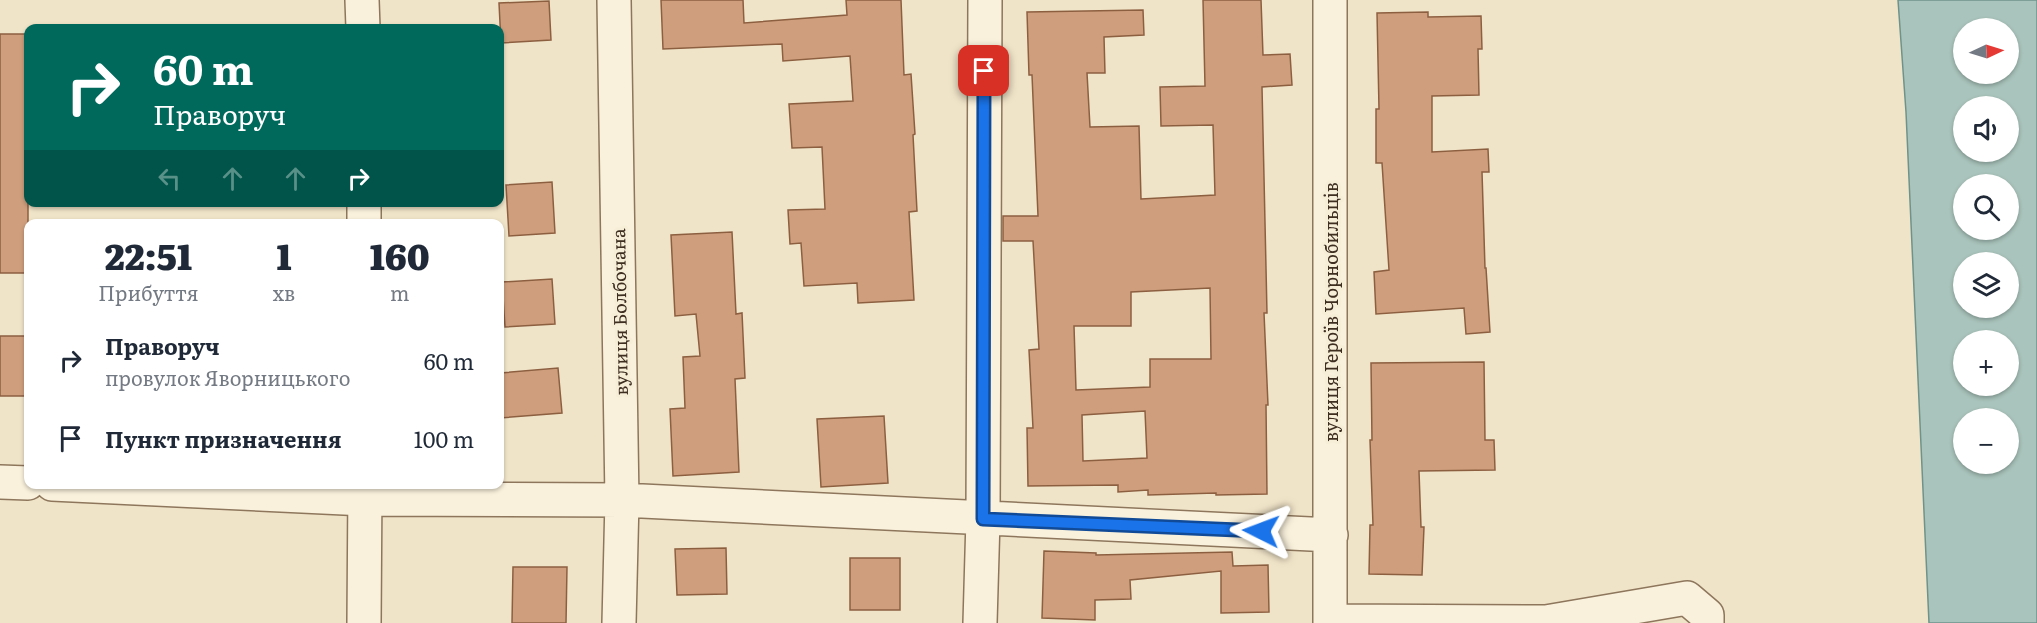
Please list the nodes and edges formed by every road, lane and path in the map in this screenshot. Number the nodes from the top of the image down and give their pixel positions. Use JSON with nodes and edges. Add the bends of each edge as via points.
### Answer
{"nodes":[{"id":1,"x":362,"y":0,"type":"edge"},
{"id":2,"x":614,"y":0,"type":"edge"},
{"id":3,"x":985,"y":0,"type":"edge"},
{"id":4,"x":1330,"y":0,"type":"edge"},
{"id":5,"x":363,"y":24,"type":"edge"},
{"id":6,"x":0,"y":482,"type":"edge"},
{"id":7,"x":24,"y":483,"type":"edge"},
{"id":8,"x":248,"y":489,"type":"edge"},
{"id":9,"x":365,"y":492,"type":"edge"},
{"id":10,"x":622,"y":500,"type":"junction"},
{"id":11,"x":983,"y":519,"type":"junction"},
{"id":12,"x":1330,"y":535,"type":"junction"},
{"id":13,"x":1330,"y":622,"type":"edge"},
{"id":14,"x":364,"y":623,"type":"edge"},
{"id":15,"x":619,"y":623,"type":"edge"},
{"id":16,"x":980,"y":623,"type":"edge"},
{"id":17,"x":1707,"y":623,"type":"edge"}],
"edges":[{"from":1,"to":5,"type":"street"},
{"from":2,"to":10,"type":"street","name":"вулиця Болбочана"},
{"from":3,"to":11,"type":"street"},
{"from":4,"to":12,"type":"street","name":"вулиця Героїв Чорнобильців"},
{"from":6,"to":7,"type":"street"},
{"from":8,"to":9,"type":"street"},
{"from":9,"to":10,"type":"street"},
{"from":9,"to":14,"type":"street"},
{"from":10,"to":11,"type":"street"},
{"from":10,"to":15,"type":"street","name":"вулиця Болбочана"},
{"from":11,"to":12,"type":"street"},
{"from":11,"to":16,"type":"street"},
{"from":12,"to":13,"type":"street","name":"вулиця Героїв Чорнобильців"},
{"from":13,"to":17,"type":"street","via":[[1546,622],[1687,598],[1707,615]]}]}
